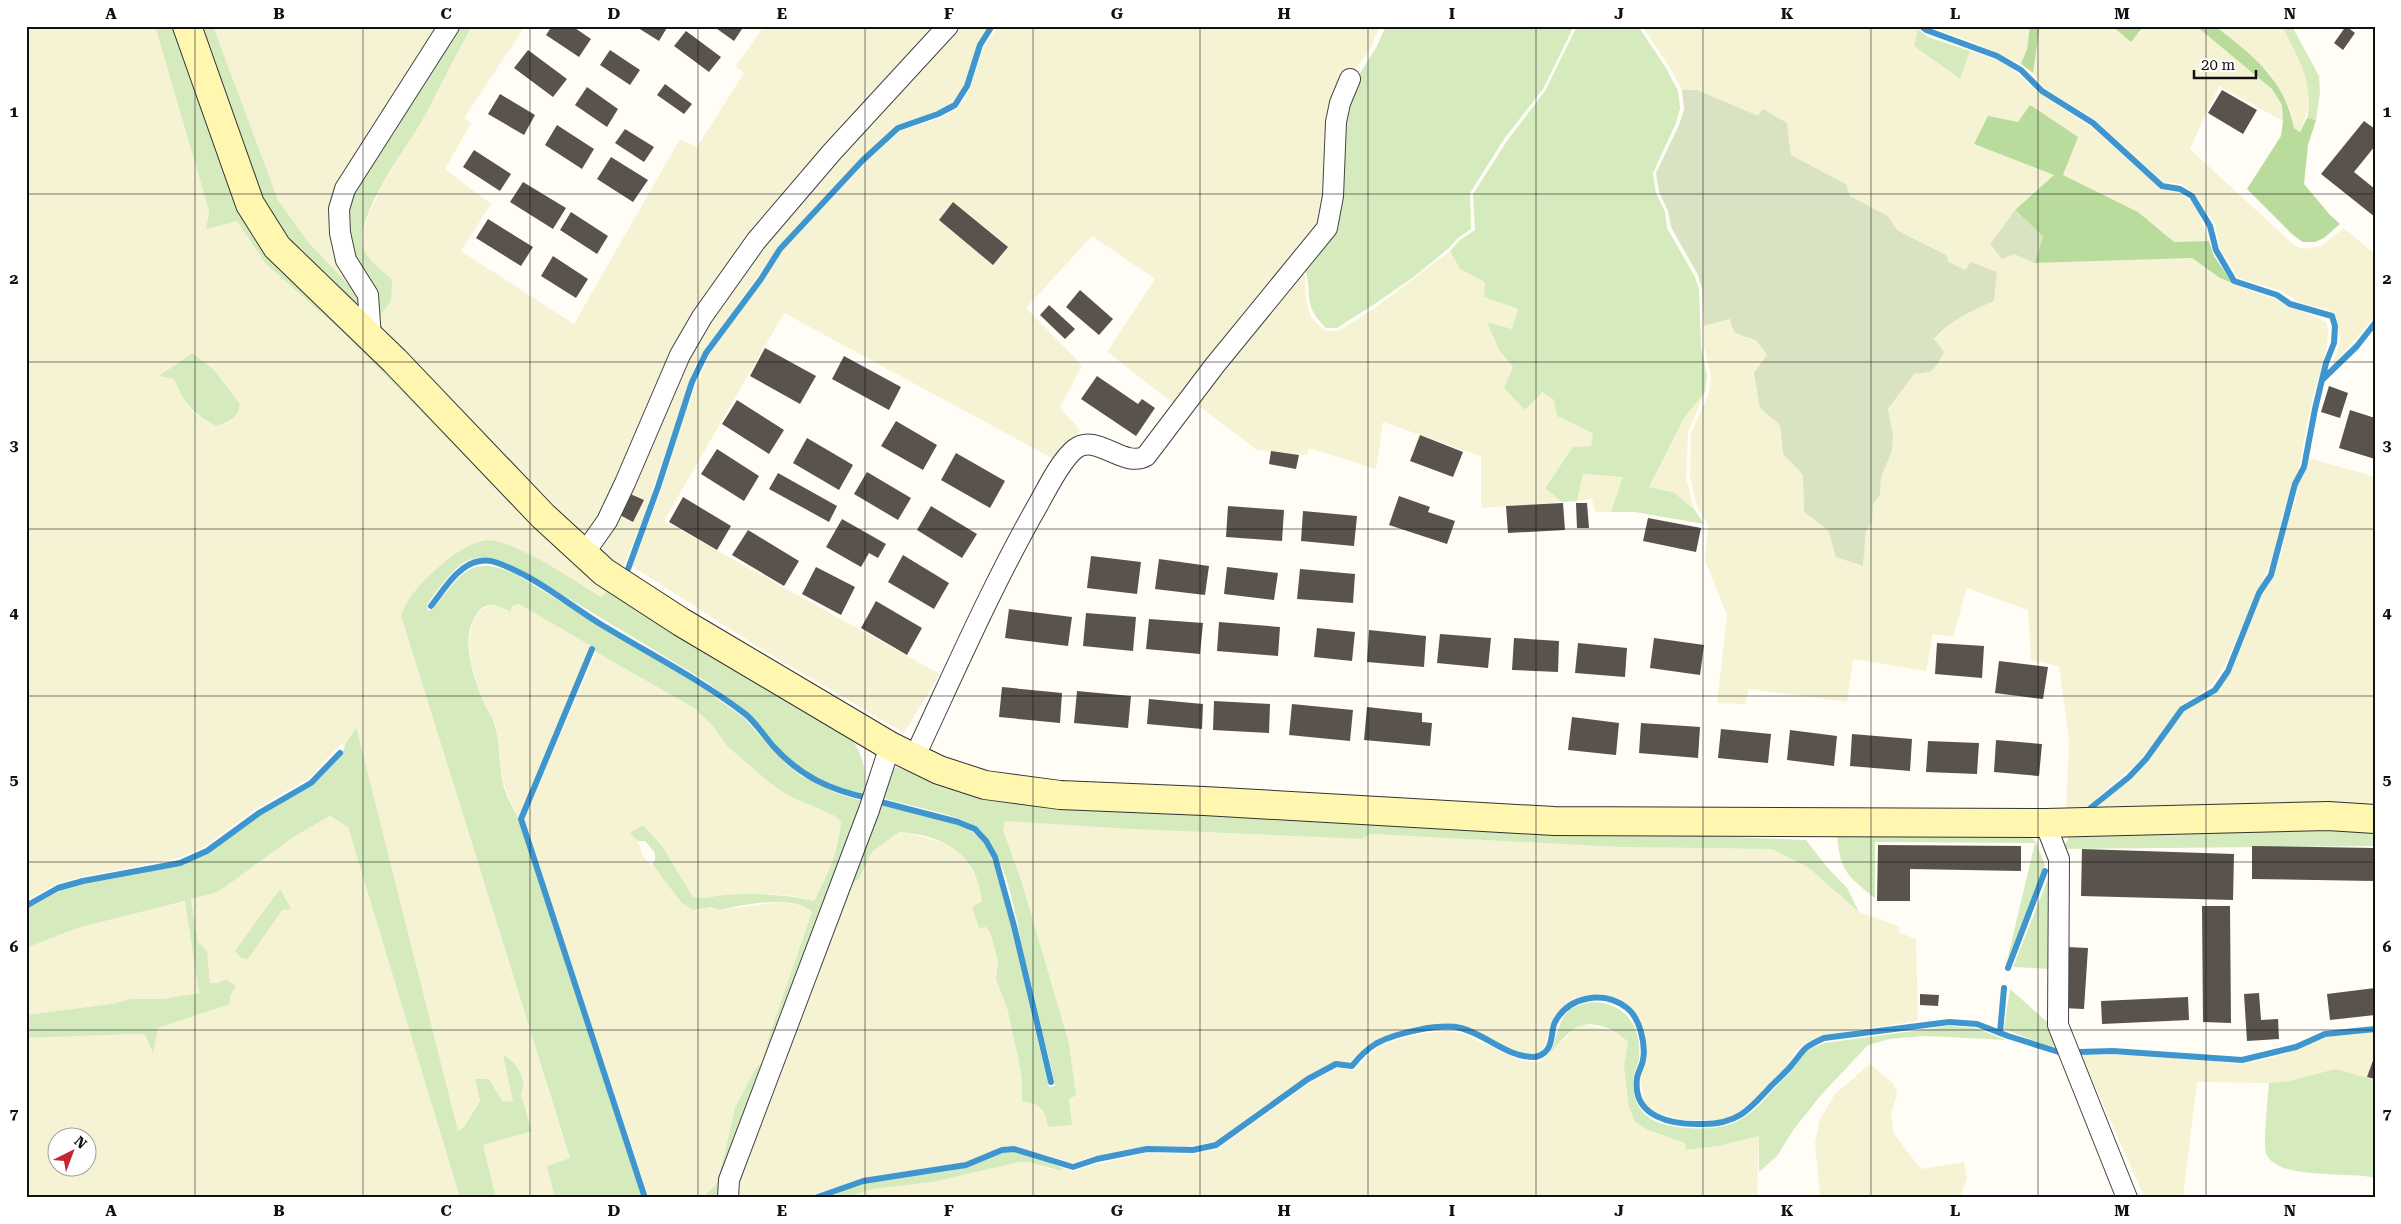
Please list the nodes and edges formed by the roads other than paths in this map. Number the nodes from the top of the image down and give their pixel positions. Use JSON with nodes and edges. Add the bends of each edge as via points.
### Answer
{"nodes":[{"id":1,"x":187,"y":26,"type":"edge"},
{"id":2,"x":448,"y":26,"type":"edge"},
{"id":3,"x":948,"y":26,"type":"edge"},
{"id":4,"x":1350,"y":79,"type":"dead end"},
{"id":5,"x":371,"y":338,"type":"junction"},
{"id":6,"x":583,"y":555,"type":"junction"},
{"id":7,"x":890,"y":746,"type":"junction"},
{"id":8,"x":914,"y":758,"type":"junction"},
{"id":9,"x":2375,"y":819,"type":"edge"},
{"id":10,"x":2045,"y":823,"type":"junction"},
{"id":11,"x":728,"y":1198,"type":"edge"},
{"id":12,"x":2127,"y":1198,"type":"edge"}],
"edges":[{"from":1,"to":5,"type":"main road","via":[[250,204],[262,226],[277,247]]},
{"from":2,"to":5,"type":"street","via":[[346,189],[339,209],[346,260],[368,295]]},
{"from":3,"to":6,"type":"street","via":[[769,226],[702,317],[680,355],[607,521]]},
{"from":4,"to":8,"type":"street","via":[[1336,122],[1333,196],[1327,228],[1146,456],[1140,460],[1131,459],[1093,446],[1080,446],[1074,450],[1025,527]]},
{"from":5,"to":6,"type":"main road"},
{"from":6,"to":7,"type":"main road","via":[[681,622]]},
{"from":7,"to":8,"type":"main road"},
{"from":7,"to":11,"type":"street","via":[[866,819],[729,1180]]},
{"from":8,"to":10,"type":"main road","via":[[985,785],[1060,795],[1554,820]]},
{"from":9,"to":10,"type":"main road","via":[[2328,816]]},
{"from":10,"to":12,"type":"street","via":[[2059,859],[2058,1025]]}]}
